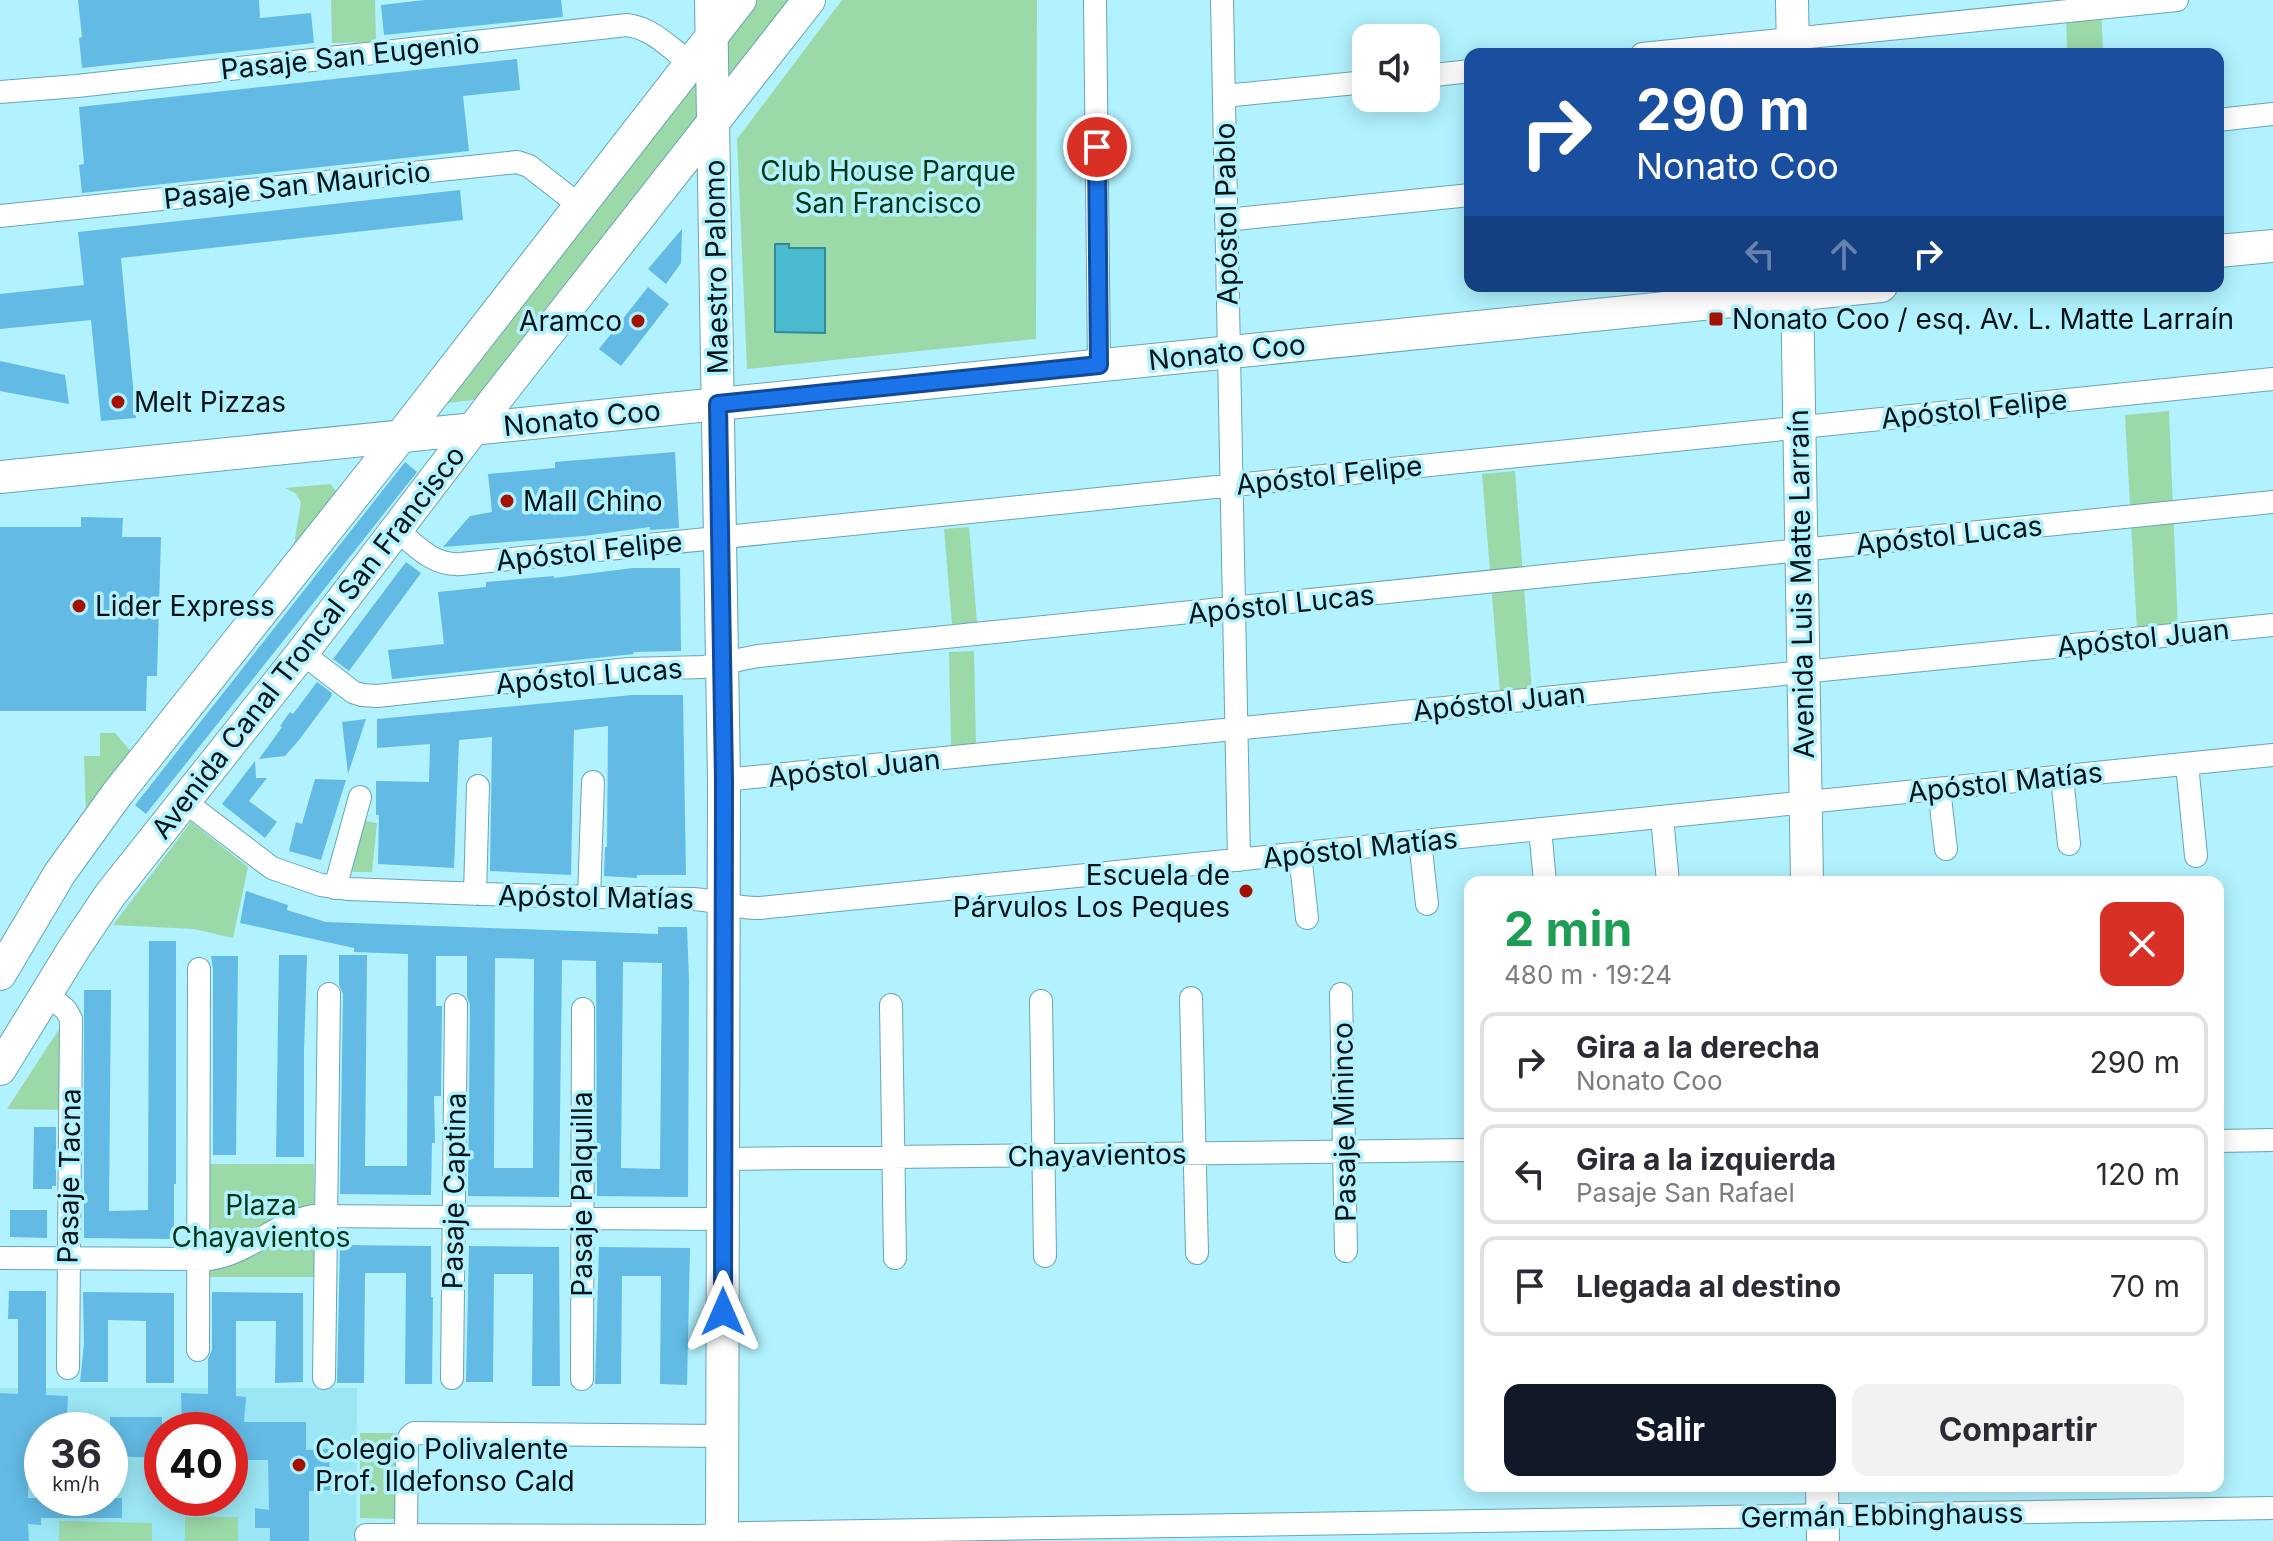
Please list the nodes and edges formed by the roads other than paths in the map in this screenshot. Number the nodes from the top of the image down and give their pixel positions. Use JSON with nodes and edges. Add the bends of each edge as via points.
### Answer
{"nodes":[{"id":1,"x":711,"y":0,"type":"edge"},
{"id":2,"x":740,"y":0,"type":"edge"},
{"id":3,"x":809,"y":0,"type":"edge"},
{"id":4,"x":1095,"y":0,"type":"edge"},
{"id":5,"x":1222,"y":0,"type":"edge"},
{"id":6,"x":1792,"y":0,"type":"edge"},
{"id":7,"x":2177,"y":0,"type":"edge"},
{"id":8,"x":711,"y":34,"type":"junction"},
{"id":9,"x":1793,"y":46,"type":"edge"},
{"id":10,"x":1755,"y":48,"type":"edge"},
{"id":11,"x":689,"y":62,"type":"junction"},
{"id":12,"x":1464,"y":72,"type":"edge"},
{"id":13,"x":1440,"y":74,"type":"edge"},
{"id":14,"x":1352,"y":83,"type":"edge"},
{"id":15,"x":0,"y":92,"type":"edge"},
{"id":16,"x":1224,"y":96,"type":"junction"},
{"id":17,"x":2273,"y":114,"type":"edge"},
{"id":18,"x":2224,"y":119,"type":"edge"},
{"id":19,"x":713,"y":122,"type":"junction"},
{"id":20,"x":1464,"y":196,"type":"edge"},
{"id":21,"x":579,"y":205,"type":"junction"},
{"id":22,"x":0,"y":216,"type":"edge"},
{"id":23,"x":1226,"y":220,"type":"junction"},
{"id":24,"x":2273,"y":246,"type":"edge"},
{"id":25,"x":2224,"y":250,"type":"edge"},
{"id":26,"x":1779,"y":292,"type":"edge"},
{"id":27,"x":1797,"y":292,"type":"edge"},
{"id":28,"x":1229,"y":352,"type":"junction"},
{"id":29,"x":1099,"y":365,"type":"junction"},
{"id":30,"x":2273,"y":379,"type":"edge"},
{"id":31,"x":718,"y":404,"type":"junction"},
{"id":32,"x":1799,"y":428,"type":"junction"},
{"id":33,"x":473,"y":429,"type":"junction"},
{"id":34,"x":401,"y":436,"type":"junction"},
{"id":35,"x":0,"y":477,"type":"edge"},
{"id":36,"x":1231,"y":485,"type":"junction"},
{"id":37,"x":2273,"y":502,"type":"edge"},
{"id":38,"x":397,"y":530,"type":"junction"},
{"id":39,"x":721,"y":537,"type":"junction"},
{"id":40,"x":1801,"y":550,"type":"junction"},
{"id":41,"x":1234,"y":608,"type":"junction"},
{"id":42,"x":2273,"y":625,"type":"edge"},
{"id":43,"x":302,"y":653,"type":"junction"},
{"id":44,"x":723,"y":663,"type":"junction"},
{"id":45,"x":1803,"y":672,"type":"junction"},
{"id":46,"x":1236,"y":729,"type":"junction"},
{"id":47,"x":2273,"y":755,"type":"edge"},
{"id":48,"x":2187,"y":764,"type":"junction"},
{"id":49,"x":2062,"y":777,"type":"junction"},
{"id":50,"x":724,"y":780,"type":"junction"},
{"id":51,"x":593,"y":782,"type":"dead end"},
{"id":52,"x":478,"y":786,"type":"dead end"},
{"id":53,"x":1939,"y":789,"type":"junction"},
{"id":54,"x":360,"y":797,"type":"dead end"},
{"id":55,"x":184,"y":801,"type":"junction"},
{"id":56,"x":1805,"y":803,"type":"junction"},
{"id":57,"x":1662,"y":817,"type":"junction"},
{"id":58,"x":1540,"y":829,"type":"junction"},
{"id":59,"x":1420,"y":841,"type":"junction"},
{"id":60,"x":2069,"y":844,"type":"dead end"},
{"id":61,"x":1946,"y":849,"type":"dead end"},
{"id":62,"x":1300,"y":854,"type":"junction"},
{"id":63,"x":2196,"y":856,"type":"dead end"},
{"id":64,"x":1239,"y":860,"type":"junction"},
{"id":65,"x":1544,"y":876,"type":"edge"},
{"id":66,"x":1667,"y":876,"type":"edge"},
{"id":67,"x":1807,"y":876,"type":"edge"},
{"id":68,"x":335,"y":888,"type":"junction"},
{"id":69,"x":475,"y":894,"type":"junction"},
{"id":70,"x":589,"y":898,"type":"junction"},
{"id":71,"x":724,"y":904,"type":"junction"},
{"id":72,"x":1427,"y":904,"type":"dead end"},
{"id":73,"x":1307,"y":918,"type":"dead end"},
{"id":74,"x":199,"y":969,"type":"dead end"},
{"id":75,"x":0,"y":974,"type":"edge"},
{"id":76,"x":47,"y":994,"type":"junction"},
{"id":77,"x":329,"y":994,"type":"dead end"},
{"id":78,"x":1341,"y":994,"type":"dead end"},
{"id":79,"x":1191,"y":998,"type":"dead end"},
{"id":80,"x":1041,"y":1001,"type":"dead end"},
{"id":81,"x":456,"y":1005,"type":"dead end"},
{"id":82,"x":891,"y":1005,"type":"dead end"},
{"id":83,"x":583,"y":1009,"type":"dead end"},
{"id":84,"x":0,"y":1069,"type":"edge"},
{"id":85,"x":2273,"y":1140,"type":"edge"},
{"id":86,"x":2224,"y":1141,"type":"edge"},
{"id":87,"x":1464,"y":1150,"type":"edge"},
{"id":88,"x":1344,"y":1152,"type":"junction"},
{"id":89,"x":1195,"y":1153,"type":"junction"},
{"id":90,"x":1044,"y":1155,"type":"junction"},
{"id":91,"x":894,"y":1157,"type":"junction"},
{"id":92,"x":724,"y":1159,"type":"junction"},
{"id":93,"x":326,"y":1215,"type":"junction"},
{"id":94,"x":454,"y":1216,"type":"junction"},
{"id":95,"x":582,"y":1217,"type":"junction"},
{"id":96,"x":723,"y":1219,"type":"junction"},
{"id":97,"x":1346,"y":1251,"type":"dead end"},
{"id":98,"x":1197,"y":1253,"type":"dead end"},
{"id":99,"x":1045,"y":1256,"type":"dead end"},
{"id":100,"x":0,"y":1258,"type":"edge"},
{"id":101,"x":69,"y":1258,"type":"junction"},
{"id":102,"x":895,"y":1258,"type":"dead end"},
{"id":103,"x":198,"y":1259,"type":"junction"},
{"id":104,"x":198,"y":1350,"type":"dead end"},
{"id":105,"x":68,"y":1368,"type":"dead end"},
{"id":106,"x":324,"y":1378,"type":"dead end"},
{"id":107,"x":452,"y":1378,"type":"dead end"},
{"id":108,"x":582,"y":1379,"type":"dead end"},
{"id":109,"x":723,"y":1436,"type":"junction"},
{"id":110,"x":2273,"y":1508,"type":"edge"},
{"id":111,"x":1823,"y":1514,"type":"edge"},
{"id":112,"x":366,"y":1535,"type":"dead end"},
{"id":113,"x":406,"y":1535,"type":"junction"},
{"id":114,"x":722,"y":1538,"type":"edge"}],
"edges":[{"from":1,"to":8,"type":"street","name":"Maestro Palomo"},
{"from":2,"to":8,"type":"street","name":"Avenida Canal Troncal San Francisco"},
{"from":3,"to":19,"type":"street","name":"Avenida Canal Troncal San Francisco"},
{"from":4,"to":29,"type":"street"},
{"from":5,"to":16,"type":"street","name":"Apóstol Pablo"},
{"from":6,"to":9,"type":"street"},
{"from":7,"to":9,"type":"street"},
{"from":8,"to":11,"type":"street","name":"Avenida Canal Troncal San Francisco"},
{"from":8,"to":19,"type":"street","name":"Maestro Palomo"},
{"from":9,"to":10,"type":"street"},
{"from":11,"to":15,"type":"street","name":"Pasaje San Eugenio","via":[[652,33],[627,25]]},
{"from":11,"to":21,"type":"street","name":"Avenida Canal Troncal San Francisco"},
{"from":12,"to":13,"type":"street"},
{"from":14,"to":16,"type":"street"},
{"from":16,"to":23,"type":"street","name":"Apóstol Pablo"},
{"from":17,"to":18,"type":"street"},
{"from":19,"to":31,"type":"street","name":"Maestro Palomo"},
{"from":19,"to":33,"type":"street","name":"Avenida Canal Troncal San Francisco"},
{"from":20,"to":23,"type":"street"},
{"from":21,"to":22,"type":"street","name":"Pasaje San Mauricio","via":[[517,162]]},
{"from":21,"to":34,"type":"street","name":"Avenida Canal Troncal San Francisco"},
{"from":23,"to":28,"type":"street","name":"Apóstol Pablo"},
{"from":24,"to":25,"type":"street"},
{"from":26,"to":28,"type":"street","name":"Nonato Coo"},
{"from":27,"to":32,"type":"street","name":"Avenida Luis Matte Larraín"},
{"from":28,"to":29,"type":"street","name":"Nonato Coo"},
{"from":28,"to":36,"type":"street","name":"Apóstol Pablo"},
{"from":29,"to":31,"type":"street","name":"Nonato Coo"},
{"from":30,"to":32,"type":"street","name":"Apóstol Felipe"},
{"from":31,"to":33,"type":"street","name":"Nonato Coo"},
{"from":31,"to":39,"type":"street","name":"Maestro Palomo"},
{"from":32,"to":36,"type":"street","name":"Apóstol Felipe"},
{"from":32,"to":40,"type":"street","name":"Avenida Luis Matte Larraín"},
{"from":33,"to":34,"type":"street","name":"Nonato Coo"},
{"from":33,"to":38,"type":"street","name":"Avenida Canal Troncal San Francisco"},
{"from":34,"to":35,"type":"street","name":"Nonato Coo"},
{"from":34,"to":75,"type":"street","name":"Avenida Canal Troncal San Francisco","via":[[88,832]]},
{"from":36,"to":39,"type":"street","name":"Apóstol Felipe"},
{"from":36,"to":41,"type":"street","name":"Apóstol Pablo"},
{"from":37,"to":40,"type":"street","name":"Apóstol Lucas"},
{"from":38,"to":39,"type":"street","name":"Apóstol Felipe","via":[[436,561],[453,564]]},
{"from":38,"to":43,"type":"street","name":"Avenida Canal Troncal San Francisco"},
{"from":39,"to":44,"type":"street","name":"Maestro Palomo"},
{"from":40,"to":41,"type":"street","name":"Apóstol Lucas"},
{"from":40,"to":45,"type":"street","name":"Avenida Luis Matte Larraín"},
{"from":41,"to":44,"type":"street","name":"Apóstol Lucas"},
{"from":41,"to":46,"type":"street","name":"Apóstol Pablo"},
{"from":42,"to":45,"type":"street","name":"Apóstol Juan"},
{"from":43,"to":44,"type":"street","name":"Apóstol Lucas","via":[[345,688],[369,697]]},
{"from":43,"to":55,"type":"street","name":"Avenida Canal Troncal San Francisco"},
{"from":44,"to":50,"type":"street","name":"Maestro Palomo"},
{"from":45,"to":46,"type":"street","name":"Apóstol Juan"},
{"from":45,"to":56,"type":"street","name":"Avenida Luis Matte Larraín"},
{"from":46,"to":50,"type":"street","name":"Apóstol Juan"},
{"from":46,"to":64,"type":"street","name":"Apóstol Pablo"},
{"from":47,"to":48,"type":"street","name":"Apóstol Matías"},
{"from":48,"to":49,"type":"street","name":"Apóstol Matías"},
{"from":48,"to":63,"type":"street"},
{"from":49,"to":53,"type":"street","name":"Apóstol Matías"},
{"from":49,"to":60,"type":"street"},
{"from":50,"to":71,"type":"street","name":"Maestro Palomo"},
{"from":51,"to":70,"type":"street"},
{"from":52,"to":69,"type":"street"},
{"from":53,"to":56,"type":"street","name":"Apóstol Matías"},
{"from":53,"to":61,"type":"street"},
{"from":54,"to":68,"type":"street"},
{"from":55,"to":68,"type":"street","name":"Apóstol Matías","via":[[272,868]]},
{"from":55,"to":76,"type":"street","name":"Avenida Canal Troncal San Francisco","via":[[110,895]]},
{"from":56,"to":57,"type":"street","name":"Apóstol Matías"},
{"from":56,"to":67,"type":"street","name":"Avenida Luis Matte Larraín"},
{"from":57,"to":58,"type":"street","name":"Apóstol Matías"},
{"from":57,"to":66,"type":"street"},
{"from":58,"to":59,"type":"street","name":"Apóstol Matías"},
{"from":58,"to":65,"type":"street"},
{"from":59,"to":62,"type":"street","name":"Apóstol Matías"},
{"from":59,"to":72,"type":"street"},
{"from":62,"to":64,"type":"street","name":"Apóstol Matías"},
{"from":62,"to":73,"type":"street"},
{"from":64,"to":71,"type":"street","name":"Apóstol Matías","via":[[760,908]]},
{"from":68,"to":69,"type":"street","name":"Apóstol Matías"},
{"from":69,"to":70,"type":"street","name":"Apóstol Matías"},
{"from":70,"to":71,"type":"street","name":"Apóstol Matías"},
{"from":71,"to":92,"type":"street","name":"Maestro Palomo"},
{"from":74,"to":103,"type":"street"},
{"from":76,"to":84,"type":"street","name":"Avenida Canal Troncal San Francisco"},
{"from":76,"to":101,"type":"street","name":"Pasaje Tacna","via":[[71,1019]]},
{"from":77,"to":93,"type":"street"},
{"from":78,"to":88,"type":"street","name":"Pasaje Mininco"},
{"from":79,"to":89,"type":"street"},
{"from":80,"to":90,"type":"street"},
{"from":81,"to":94,"type":"street","name":"Pasaje Captina"},
{"from":82,"to":91,"type":"street"},
{"from":83,"to":95,"type":"street","name":"Pasaje Palquilla"},
{"from":85,"to":86,"type":"street"},
{"from":87,"to":88,"type":"street","name":"Chayavientos"},
{"from":88,"to":89,"type":"street","name":"Chayavientos"},
{"from":88,"to":97,"type":"street","name":"Pasaje Mininco"},
{"from":89,"to":90,"type":"street","name":"Chayavientos"},
{"from":89,"to":98,"type":"street"},
{"from":90,"to":91,"type":"street","name":"Chayavientos"},
{"from":90,"to":99,"type":"street"},
{"from":91,"to":92,"type":"street","name":"Chayavientos"},
{"from":91,"to":102,"type":"street"},
{"from":92,"to":96,"type":"street","name":"Maestro Palomo"},
{"from":93,"to":94,"type":"street"},
{"from":93,"to":103,"type":"street","via":[[289,1222],[230,1254]]},
{"from":93,"to":106,"type":"street"},
{"from":94,"to":95,"type":"street"},
{"from":94,"to":107,"type":"street","name":"Pasaje Captina"},
{"from":95,"to":96,"type":"street"},
{"from":95,"to":108,"type":"street","name":"Pasaje Palquilla"},
{"from":96,"to":109,"type":"street","name":"Maestro Palomo"},
{"from":100,"to":101,"type":"street"},
{"from":101,"to":103,"type":"street"},
{"from":101,"to":105,"type":"street","name":"Pasaje Tacna"},
{"from":103,"to":104,"type":"street"},
{"from":109,"to":113,"type":"street","via":[[414,1433],[407,1443]]},
{"from":109,"to":114,"type":"street","name":"Maestro Palomo"},
{"from":110,"to":111,"type":"street","name":"Germán Ebbinghauss"},
{"from":111,"to":114,"type":"street","name":"Germán Ebbinghauss"},
{"from":112,"to":113,"type":"street","name":"Germán Ebbinghauss"},
{"from":113,"to":114,"type":"street","name":"Germán Ebbinghauss"}]}
